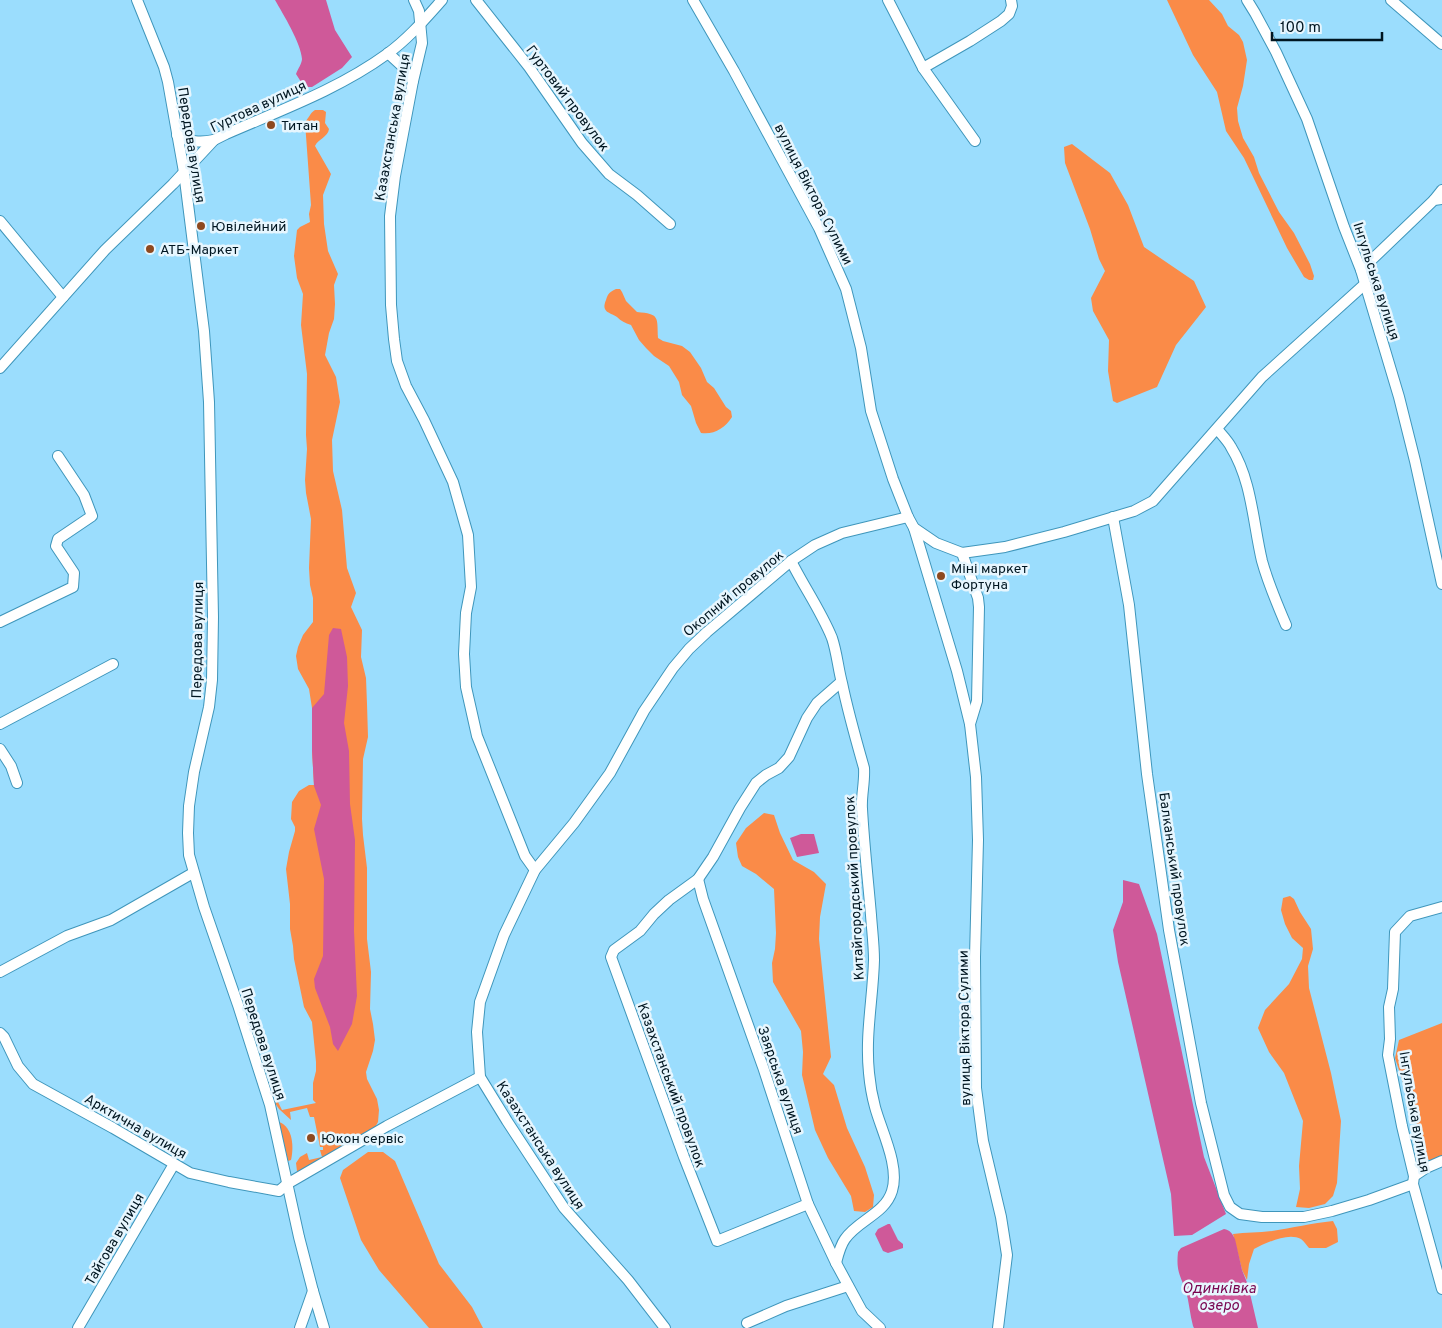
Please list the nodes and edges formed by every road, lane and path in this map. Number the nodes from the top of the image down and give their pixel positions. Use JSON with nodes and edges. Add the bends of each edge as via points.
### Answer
{"nodes":[{"id":1,"x":137,"y":0,"type":"edge"},
{"id":2,"x":414,"y":0,"type":"edge"},
{"id":3,"x":442,"y":0,"type":"edge"},
{"id":4,"x":476,"y":0,"type":"edge"},
{"id":5,"x":693,"y":0,"type":"edge"},
{"id":6,"x":888,"y":0,"type":"edge"},
{"id":7,"x":1011,"y":0,"type":"edge"},
{"id":8,"x":1247,"y":0,"type":"edge"},
{"id":9,"x":1391,"y":0,"type":"edge"},
{"id":10,"x":420,"y":24,"type":"junction"},
{"id":11,"x":1442,"y":44,"type":"edge"},
{"id":12,"x":388,"y":53,"type":"junction"},
{"id":13,"x":923,"y":68,"type":"junction"},
{"id":14,"x":412,"y":81,"type":"junction"},
{"id":15,"x":177,"y":135,"type":"junction"},
{"id":16,"x":214,"y":140,"type":"junction"},
{"id":17,"x":975,"y":141,"type":"dead end"},
{"id":18,"x":184,"y":172,"type":"junction"},
{"id":19,"x":1442,"y":190,"type":"edge"},
{"id":20,"x":1438,"y":199,"type":"edge"},
{"id":21,"x":0,"y":221,"type":"edge"},
{"id":22,"x":670,"y":224,"type":"dead end"},
{"id":23,"x":1361,"y":270,"type":"junction"},
{"id":24,"x":1365,"y":284,"type":"junction"},
{"id":25,"x":63,"y":297,"type":"junction"},
{"id":26,"x":0,"y":368,"type":"edge"},
{"id":27,"x":1217,"y":429,"type":"junction"},
{"id":28,"x":58,"y":456,"type":"dead end"},
{"id":29,"x":908,"y":517,"type":"junction"},
{"id":30,"x":1113,"y":517,"type":"junction"},
{"id":31,"x":914,"y":528,"type":"junction"},
{"id":32,"x":962,"y":553,"type":"junction"},
{"id":33,"x":791,"y":560,"type":"junction"},
{"id":34,"x":1442,"y":584,"type":"edge"},
{"id":35,"x":0,"y":622,"type":"edge"},
{"id":36,"x":1286,"y":625,"type":"dead end"},
{"id":37,"x":113,"y":664,"type":"dead end"},
{"id":38,"x":841,"y":682,"type":"junction"},
{"id":39,"x":0,"y":724,"type":"edge"},
{"id":40,"x":970,"y":724,"type":"junction"},
{"id":41,"x":0,"y":749,"type":"edge"},
{"id":42,"x":17,"y":783,"type":"dead end"},
{"id":43,"x":535,"y":870,"type":"junction"},
{"id":44,"x":193,"y":873,"type":"junction"},
{"id":45,"x":698,"y":878,"type":"junction"},
{"id":46,"x":1442,"y":907,"type":"edge"},
{"id":47,"x":0,"y":972,"type":"edge"},
{"id":48,"x":0,"y":1033,"type":"edge"},
{"id":49,"x":480,"y":1077,"type":"junction"},
{"id":50,"x":1442,"y":1161,"type":"edge"},
{"id":51,"x":174,"y":1164,"type":"junction"},
{"id":52,"x":1414,"y":1180,"type":"junction"},
{"id":53,"x":287,"y":1184,"type":"junction"},
{"id":54,"x":808,"y":1204,"type":"junction"},
{"id":55,"x":836,"y":1263,"type":"junction"},
{"id":56,"x":848,"y":1286,"type":"junction"},
{"id":57,"x":1442,"y":1289,"type":"edge"},
{"id":58,"x":312,"y":1291,"type":"junction"},
{"id":59,"x":747,"y":1323,"type":"dead end"},
{"id":60,"x":78,"y":1328,"type":"edge"},
{"id":61,"x":300,"y":1328,"type":"edge"},
{"id":62,"x":324,"y":1328,"type":"edge"},
{"id":63,"x":665,"y":1328,"type":"edge"},
{"id":64,"x":880,"y":1328,"type":"edge"},
{"id":65,"x":998,"y":1328,"type":"edge"}],
"edges":[{"from":1,"to":15,"type":"street","name":"Передова вулиця","via":[[164,67]]},
{"from":2,"to":10,"type":"street","name":"Казахстанська вулиця"},
{"from":3,"to":10,"type":"street","name":"Гуртова вулиця"},
{"from":4,"to":22,"type":"street","name":"Гуртовий провулок","via":[[529,67],[582,143],[609,174]]},
{"from":5,"to":29,"type":"street","name":"вулиця Віктора Сулими","via":[[819,228],[846,289],[861,348],[871,411],[892,479]]},
{"from":6,"to":13,"type":"street"},
{"from":7,"to":13,"type":"street","via":[[1009,14],[1001,21]]},
{"from":8,"to":23,"type":"street","name":"Інгульська вулиця","via":[[1307,119]]},
{"from":9,"to":11,"type":"street"},
{"from":10,"to":12,"type":"street","name":"Гуртова вулиця"},
{"from":10,"to":14,"type":"street","name":"Казахстанська вулиця","via":[[422,43]]},
{"from":12,"to":14,"type":"street"},
{"from":12,"to":16,"type":"street","name":"Гуртова вулиця","via":[[330,88]]},
{"from":13,"to":17,"type":"street"},
{"from":14,"to":43,"type":"street","name":"Казахстанська вулиця","via":[[390,216],[391,305],[397,361],[453,482],[468,535],[471,587],[464,654],[466,687],[477,736],[525,856]]},
{"from":15,"to":16,"type":"street","via":[[193,141]]},
{"from":15,"to":18,"type":"street","name":"Передова вулиця"},
{"from":16,"to":18,"type":"street","name":"Гуртова вулиця"},
{"from":18,"to":25,"type":"street","name":"Гуртова вулиця","via":[[105,250]]},
{"from":18,"to":44,"type":"street","name":"Передова вулиця","via":[[207,364],[213,617],[211,692],[189,806],[189,855]]},
{"from":19,"to":20,"type":"street"},
{"from":20,"to":23,"type":"street"},
{"from":21,"to":25,"type":"street"},
{"from":23,"to":24,"type":"street","name":"Інгульська вулиця"},
{"from":24,"to":27,"type":"street","via":[[1262,377]]},
{"from":24,"to":34,"type":"street","name":"Інгульська вулиця","via":[[1404,415]]},
{"from":25,"to":26,"type":"street","name":"Гуртова вулиця"},
{"from":27,"to":30,"type":"street","via":[[1153,501]]},
{"from":27,"to":36,"type":"street","via":[[1241,465],[1262,561]]},
{"from":28,"to":35,"type":"street","via":[[84,496],[92,516],[58,539],[56,546],[74,573],[74,587]]},
{"from":29,"to":31,"type":"street","name":"вулиця Віктора Сулими"},
{"from":29,"to":33,"type":"street","name":"Окопний провулок","via":[[842,533]]},
{"from":30,"to":32,"type":"street","via":[[1005,547]]},
{"from":30,"to":52,"type":"street","name":"Балканський провулок","via":[[1129,605],[1169,930],[1201,1103],[1224,1195],[1230,1208],[1240,1214],[1304,1217],[1369,1200]]},
{"from":31,"to":32,"type":"street","name":"вулиця Віктора Сулими","via":[[936,543]]},
{"from":31,"to":40,"type":"street","name":"вулиця Віктора Сулими"},
{"from":32,"to":40,"type":"street","name":"вулиця Віктора Сулими","via":[[979,607],[977,701]]},
{"from":33,"to":38,"type":"street","name":"Китайгородський провулок","via":[[832,639]]},
{"from":33,"to":43,"type":"street","name":"Окопний провулок","via":[[707,632],[673,668],[644,711],[610,773]]},
{"from":37,"to":39,"type":"street"},
{"from":38,"to":45,"type":"street","via":[[817,703],[789,757],[756,783]]},
{"from":38,"to":55,"type":"street","name":"Китайгородський провулок","via":[[865,779],[862,807],[874,958],[869,1020],[870,1086],[894,1177],[892,1191],[885,1203],[845,1239]]},
{"from":40,"to":65,"type":"street","name":"вулиця Віктора Сулими","via":[[978,840],[976,1088],[983,1140],[1008,1255]]},
{"from":41,"to":42,"type":"street"},
{"from":43,"to":49,"type":"street","name":"Казахстанська вулиця","via":[[504,935],[480,1002],[476,1032]]},
{"from":44,"to":47,"type":"street","via":[[111,920],[67,936]]},
{"from":44,"to":53,"type":"street","name":"Передова вулиця","via":[[270,1105]]},
{"from":45,"to":54,"type":"street","name":"Заярська вулиця"},
{"from":45,"to":54,"type":"street","name":"Казахстанський провулок","via":[[668,900],[640,931],[614,950],[611,957],[716,1241]]},
{"from":46,"to":52,"type":"street","name":"Інгульська вулиця","via":[[1410,916],[1395,932],[1388,1055]]},
{"from":48,"to":51,"type":"street","name":"Арктична вулиця","via":[[18,1066],[33,1084]]},
{"from":49,"to":53,"type":"street"},
{"from":49,"to":63,"type":"street","name":"Казахстанська вулиця","via":[[564,1208],[628,1280]]},
{"from":50,"to":52,"type":"street","via":[[1426,1168]]},
{"from":51,"to":53,"type":"street","name":"Арктична вулиця","via":[[190,1173],[279,1191]]},
{"from":51,"to":60,"type":"street","name":"Тайгова вулиця"},
{"from":52,"to":57,"type":"street","name":"Інгульська вулиця"},
{"from":53,"to":58,"type":"street","name":"Передова вулиця"},
{"from":54,"to":55,"type":"street","name":"Заярська вулиця"},
{"from":55,"to":56,"type":"street","name":"Заярська вулиця"},
{"from":56,"to":59,"type":"street","via":[[786,1306]]},
{"from":56,"to":64,"type":"street","name":"Заярська вулиця","via":[[862,1311]]},
{"from":58,"to":61,"type":"street"},
{"from":58,"to":62,"type":"street","name":"Передова вулиця"}]}
